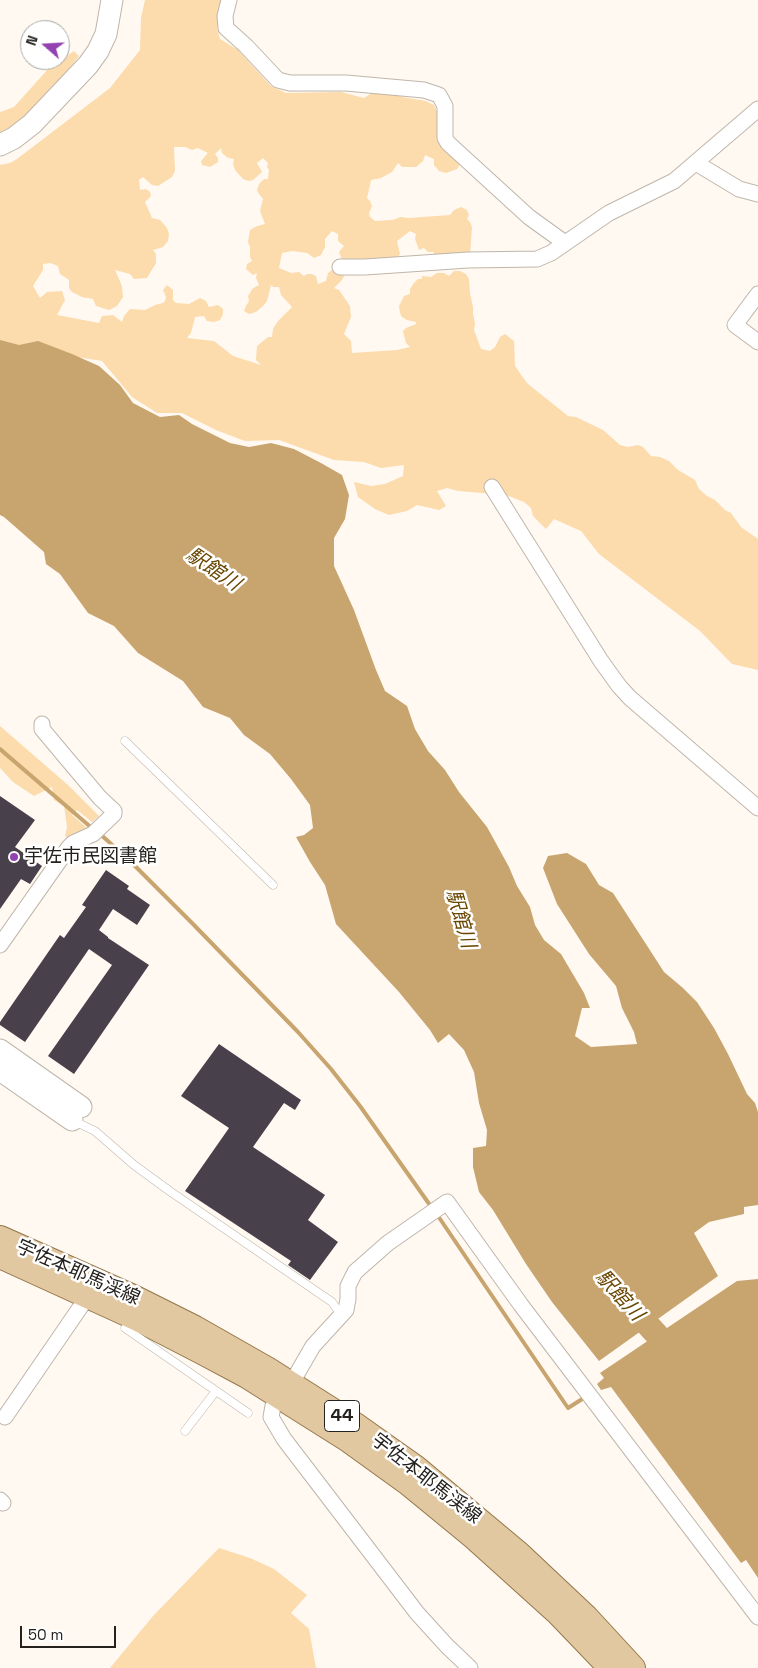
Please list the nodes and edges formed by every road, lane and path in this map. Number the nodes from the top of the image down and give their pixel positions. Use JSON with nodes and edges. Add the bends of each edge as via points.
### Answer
{"nodes":[{"id":1,"x":112,"y":0,"type":"edge"},
{"id":2,"x":229,"y":0,"type":"edge"},
{"id":3,"x":758,"y":109,"type":"edge"},
{"id":4,"x":0,"y":145,"type":"edge"},
{"id":5,"x":696,"y":163,"type":"junction"},
{"id":6,"x":758,"y":194,"type":"edge"},
{"id":7,"x":565,"y":243,"type":"junction"},
{"id":8,"x":340,"y":267,"type":"dead end"},
{"id":9,"x":758,"y":294,"type":"edge"},
{"id":10,"x":758,"y":342,"type":"edge"},
{"id":11,"x":492,"y":487,"type":"dead end"},
{"id":12,"x":42,"y":724,"type":"dead end"},
{"id":13,"x":125,"y":741,"type":"dead end"},
{"id":14,"x":758,"y":808,"type":"edge"},
{"id":15,"x":273,"y":885,"type":"dead end"},
{"id":16,"x":0,"y":945,"type":"edge"},
{"id":17,"x":0,"y":1050,"type":"edge"},
{"id":18,"x":0,"y":1070,"type":"edge"},
{"id":19,"x":77,"y":1114,"type":"junction"},
{"id":20,"x":0,"y":1238,"type":"edge"},
{"id":21,"x":0,"y":1256,"type":"edge"},
{"id":22,"x":88,"y":1296,"type":"junction"},
{"id":23,"x":342,"y":1316,"type":"junction"},
{"id":24,"x":124,"y":1328,"type":"dead end"},
{"id":25,"x":285,"y":1390,"type":"junction"},
{"id":26,"x":216,"y":1391,"type":"junction"},
{"id":27,"x":248,"y":1413,"type":"dead end"},
{"id":28,"x":5,"y":1417,"type":"dead end"},
{"id":29,"x":185,"y":1431,"type":"dead end"},
{"id":30,"x":758,"y":1617,"type":"edge"},
{"id":31,"x":470,"y":1668,"type":"edge"},
{"id":32,"x":610,"y":1668,"type":"edge"},
{"id":33,"x":632,"y":1668,"type":"edge"}],
"edges":[{"from":1,"to":4,"type":"street","via":[[106,34],[88,65],[32,124]]},
{"from":2,"to":7,"type":"street","via":[[224,16],[226,28],[278,80],[424,90],[439,95],[445,106],[445,138],[448,143],[529,217]]},
{"from":3,"to":5,"type":"street"},
{"from":5,"to":6,"type":"street","via":[[739,189]]},
{"from":5,"to":7,"type":"street","via":[[674,181],[609,213]]},
{"from":7,"to":8,"type":"street","via":[[537,259]]},
{"from":9,"to":10,"type":"street","via":[[735,325]]},
{"from":11,"to":14,"type":"street","via":[[619,686]]},
{"from":12,"to":16,"type":"street","via":[[42,729],[114,814],[92,834],[69,846]]},
{"from":13,"to":15,"type":"lane"},
{"from":17,"to":19,"type":"street"},
{"from":18,"to":19,"type":"street"},
{"from":19,"to":23,"type":"lane","via":[[134,1165],[332,1302]]},
{"from":20,"to":25,"type":"main road","name":"宇佐本耶馬渓線","number":"44","via":[[178,1319],[234,1349]]},
{"from":21,"to":22,"type":"main road","name":"宇佐本耶馬渓線","number":"44"},
{"from":22,"to":25,"type":"main road","name":"宇佐本耶馬渓線","number":"44","via":[[240,1372]]},
{"from":22,"to":28,"type":"street"},
{"from":23,"to":25,"type":"street","via":[[313,1346]]},
{"from":23,"to":30,"type":"street","via":[[347,1307],[350,1281],[356,1270],[447,1202],[521,1305]]},
{"from":24,"to":26,"type":"lane"},
{"from":25,"to":31,"type":"street","via":[[273,1406],[271,1417],[284,1439],[408,1602]]},
{"from":25,"to":32,"type":"main road","name":"宇佐本耶馬渓線","number":"44","via":[[434,1504],[557,1612]]},
{"from":25,"to":33,"type":"main road","name":"宇佐本耶馬渓線","number":"44","via":[[388,1447],[471,1512],[564,1597]]},
{"from":26,"to":27,"type":"lane"},
{"from":26,"to":29,"type":"lane"}]}
